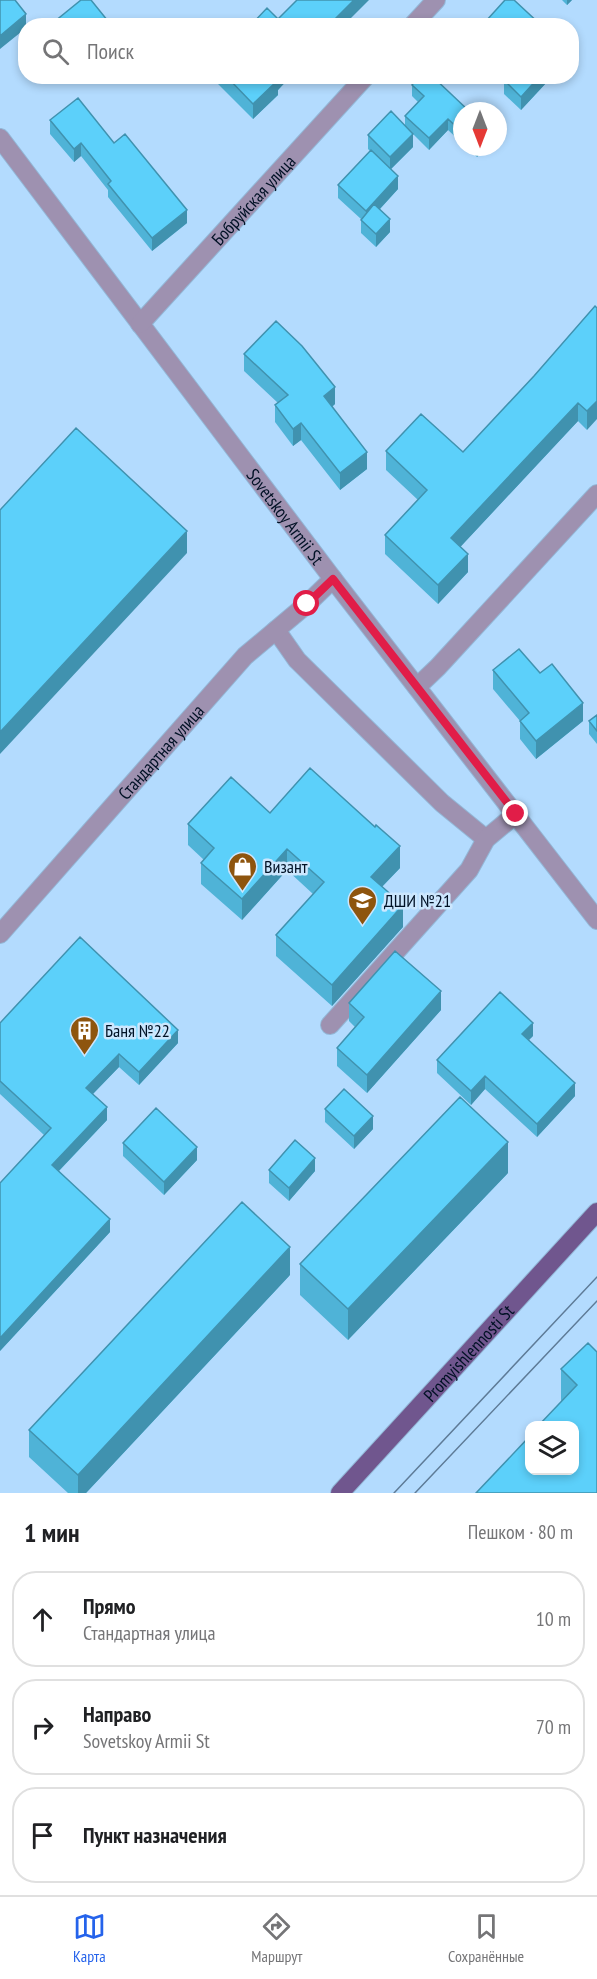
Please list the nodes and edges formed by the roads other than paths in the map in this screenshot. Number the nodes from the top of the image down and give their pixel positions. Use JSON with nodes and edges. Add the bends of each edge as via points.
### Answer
{"nodes":[{"id":1,"x":436,"y":0,"type":"edge"},
{"id":2,"x":419,"y":18,"type":"edge"},
{"id":3,"x":359,"y":84,"type":"edge"},
{"id":4,"x":0,"y":138,"type":"edge"},
{"id":5,"x":141,"y":324,"type":"junction"},
{"id":6,"x":597,"y":494,"type":"edge"},
{"id":7,"x":333,"y":579,"type":"junction"},
{"id":8,"x":276,"y":630,"type":"junction"},
{"id":9,"x":417,"y":687,"type":"junction"},
{"id":10,"x":516,"y":814,"type":"junction"},
{"id":11,"x":486,"y":839,"type":"junction"},
{"id":12,"x":597,"y":920,"type":"edge"},
{"id":13,"x":0,"y":934,"type":"edge"},
{"id":14,"x":330,"y":1025,"type":"dead end"},
{"id":15,"x":597,"y":1212,"type":"edge"},
{"id":16,"x":340,"y":1493,"type":"edge"}],
"edges":[{"from":1,"to":2,"type":"street"},
{"from":3,"to":5,"type":"street","name":"Бобруйская улица"},
{"from":4,"to":5,"type":"street","name":"Sovetskoy Armii St"},
{"from":5,"to":7,"type":"street","name":"Sovetskoy Armii St"},
{"from":6,"to":9,"type":"street"},
{"from":7,"to":8,"type":"street","name":"Стандартная улица"},
{"from":7,"to":9,"type":"street","name":"Sovetskoy Armii St"},
{"from":8,"to":11,"type":"street","via":[[297,660],[442,803]]},
{"from":8,"to":13,"type":"street","name":"Стандартная улица","via":[[245,656]]},
{"from":9,"to":10,"type":"street","name":"Sovetskoy Armii St"},
{"from":10,"to":11,"type":"street"},
{"from":10,"to":12,"type":"street","name":"Sovetskoy Armii St"},
{"from":11,"to":14,"type":"street","via":[[469,870]]},
{"from":15,"to":16,"type":"main road","name":"Promyishlennosti St"}]}
